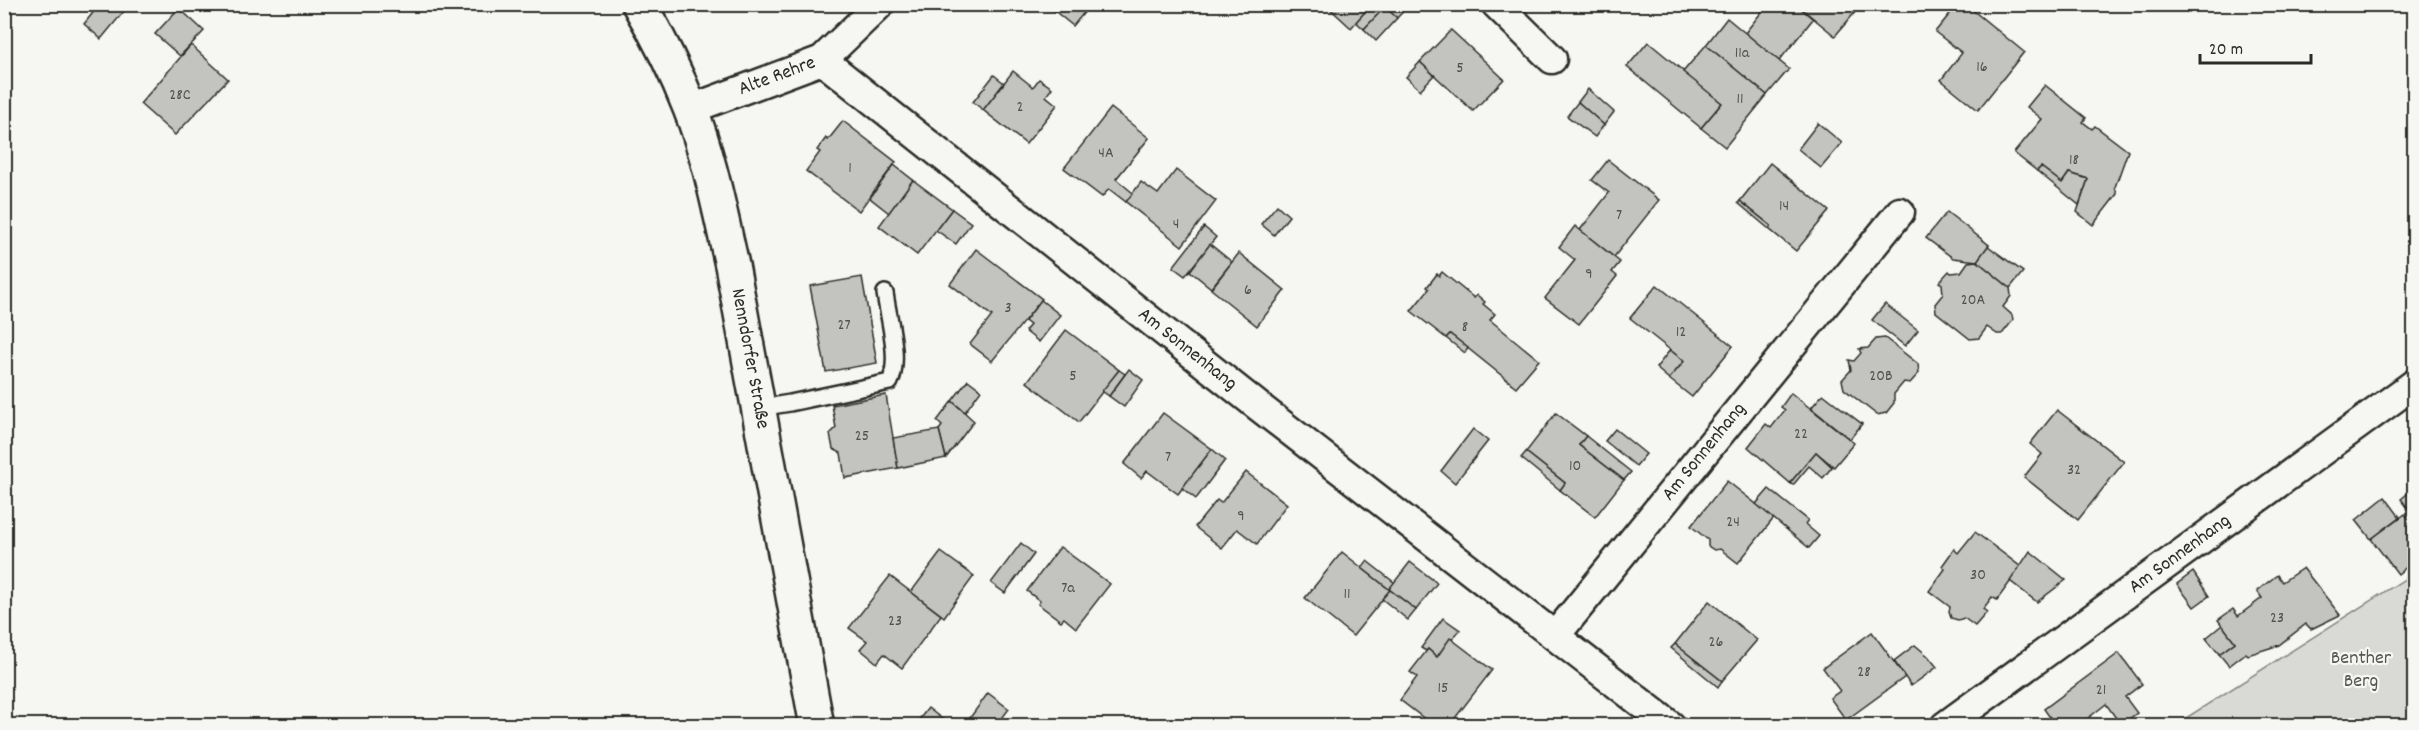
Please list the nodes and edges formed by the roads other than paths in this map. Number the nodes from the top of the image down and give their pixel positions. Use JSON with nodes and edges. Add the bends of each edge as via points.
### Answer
{"nodes":[{"id":1,"x":639,"y":4,"type":"edge"},
{"id":2,"x":880,"y":4,"type":"edge"},
{"id":3,"x":1496,"y":4,"type":"edge"},
{"id":4,"x":1552,"y":59,"type":"dead end"},
{"id":5,"x":822,"y":60,"type":"junction"},
{"id":6,"x":691,"y":110,"type":"junction"},
{"id":7,"x":1900,"y":212,"type":"dead end"},
{"id":8,"x":885,"y":292,"type":"dead end"},
{"id":9,"x":2415,"y":384,"type":"edge"},
{"id":10,"x":759,"y":408,"type":"junction"},
{"id":11,"x":1555,"y":636,"type":"junction"},
{"id":12,"x":817,"y":726,"type":"edge"},
{"id":13,"x":1671,"y":726,"type":"edge"},
{"id":14,"x":1946,"y":726,"type":"edge"}],
"edges":[{"from":1,"to":6,"type":"main road","name":"Nenndorfer Straße"},
{"from":2,"to":5,"type":"street","name":"Alte Rehre"},
{"from":3,"to":4,"type":"street"},
{"from":5,"to":6,"type":"street","name":"Alte Rehre"},
{"from":5,"to":11,"type":"street","name":"Am Sonnenhang"},
{"from":6,"to":10,"type":"main road","name":"Nenndorfer Straße","via":[[718,202]]},
{"from":7,"to":11,"type":"street","name":"Am Sonnenhang"},
{"from":8,"to":10,"type":"lane","via":[[894,358],[890,382]]},
{"from":9,"to":14,"type":"street","name":"Am Sonnenhang"},
{"from":10,"to":12,"type":"main road","name":"Nenndorfer Straße"},
{"from":11,"to":13,"type":"street","name":"Am Sonnenhang"}]}
